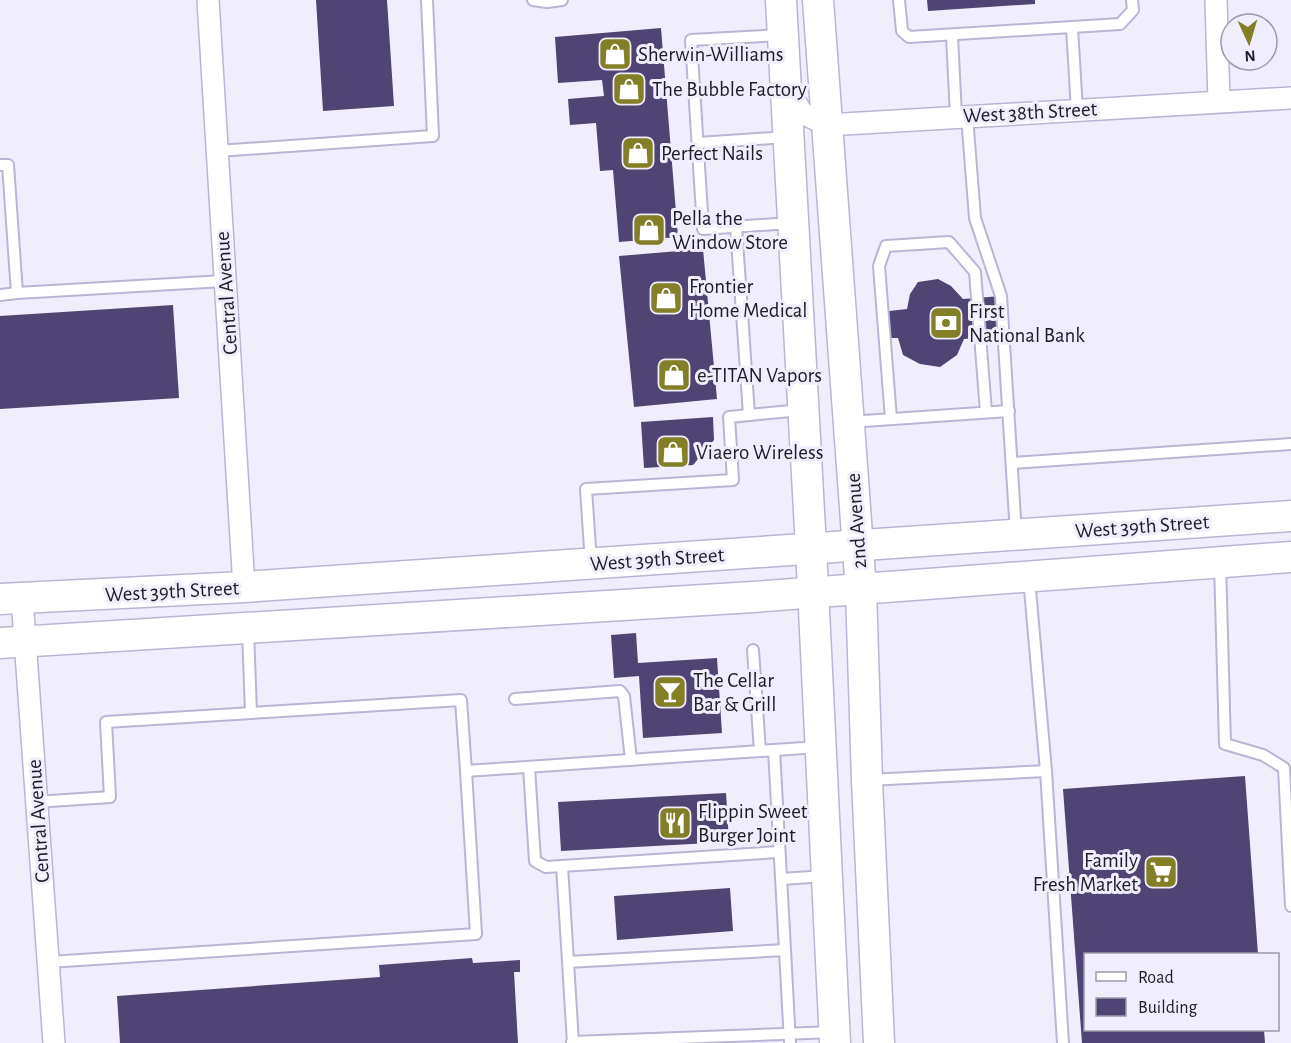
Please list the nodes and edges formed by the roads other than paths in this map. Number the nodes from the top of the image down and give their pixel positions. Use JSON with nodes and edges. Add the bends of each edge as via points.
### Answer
{"nodes":[{"id":1,"x":208,"y":0,"type":"edge"},
{"id":2,"x":427,"y":0,"type":"edge"},
{"id":3,"x":533,"y":0,"type":"edge"},
{"id":4,"x":562,"y":0,"type":"edge"},
{"id":5,"x":781,"y":0,"type":"edge"},
{"id":6,"x":818,"y":0,"type":"edge"},
{"id":7,"x":899,"y":0,"type":"edge"},
{"id":8,"x":1132,"y":0,"type":"edge"},
{"id":9,"x":1216,"y":0,"type":"edge"},
{"id":10,"x":1072,"y":28,"type":"junction"},
{"id":11,"x":783,"y":35,"type":"junction"},
{"id":12,"x":952,"y":36,"type":"junction"},
{"id":13,"x":786,"y":87,"type":"junction"},
{"id":14,"x":1291,"y":98,"type":"edge"},
{"id":15,"x":1219,"y":101,"type":"junction"},
{"id":16,"x":1077,"y":110,"type":"junction"},
{"id":17,"x":962,"y":116,"type":"junction"},
{"id":18,"x":826,"y":125,"type":"junction"},
{"id":19,"x":789,"y":137,"type":"junction"},
{"id":20,"x":698,"y":143,"type":"junction"},
{"id":21,"x":217,"y":151,"type":"junction"},
{"id":22,"x":0,"y":165,"type":"edge"},
{"id":23,"x":794,"y":222,"type":"junction"},
{"id":24,"x":736,"y":226,"type":"junction"},
{"id":25,"x":224,"y":281,"type":"junction"},
{"id":26,"x":17,"y":293,"type":"junction"},
{"id":27,"x":0,"y":295,"type":"edge"},
{"id":28,"x":804,"y":410,"type":"junction"},
{"id":29,"x":1009,"y":411,"type":"junction"},
{"id":30,"x":987,"y":412,"type":"junction"},
{"id":31,"x":749,"y":415,"type":"junction"},
{"id":32,"x":891,"y":419,"type":"junction"},
{"id":33,"x":849,"y":422,"type":"junction"},
{"id":34,"x":1291,"y":444,"type":"edge"},
{"id":35,"x":1012,"y":463,"type":"junction"},
{"id":36,"x":1291,"y":516,"type":"edge"},
{"id":37,"x":1016,"y":534,"type":"junction"},
{"id":38,"x":858,"y":545,"type":"junction"},
{"id":39,"x":811,"y":548,"type":"junction"},
{"id":40,"x":1291,"y":557,"type":"edge"},
{"id":41,"x":591,"y":563,"type":"junction"},
{"id":42,"x":1220,"y":563,"type":"junction"},
{"id":43,"x":1029,"y":578,"type":"junction"},
{"id":44,"x":244,"y":587,"type":"junction"},
{"id":45,"x":861,"y":590,"type":"junction"},
{"id":46,"x":814,"y":593,"type":"junction"},
{"id":47,"x":11,"y":599,"type":"edge"},
{"id":48,"x":248,"y":628,"type":"junction"},
{"id":49,"x":13,"y":642,"type":"edge"},
{"id":50,"x":753,"y":650,"type":"dead end"},
{"id":51,"x":515,"y":699,"type":"dead end"},
{"id":52,"x":251,"y":713,"type":"junction"},
{"id":53,"x":820,"y":747,"type":"junction"},
{"id":54,"x":774,"y":750,"type":"junction"},
{"id":55,"x":760,"y":751,"type":"junction"},
{"id":56,"x":631,"y":760,"type":"junction"},
{"id":57,"x":529,"y":767,"type":"junction"},
{"id":58,"x":466,"y":771,"type":"junction"},
{"id":59,"x":1046,"y":771,"type":"junction"},
{"id":60,"x":867,"y":780,"type":"junction"},
{"id":61,"x":36,"y":802,"type":"junction"},
{"id":62,"x":780,"y":852,"type":"junction"},
{"id":63,"x":562,"y":866,"type":"junction"},
{"id":64,"x":826,"y":876,"type":"junction"},
{"id":65,"x":781,"y":879,"type":"junction"},
{"id":66,"x":1291,"y":906,"type":"edge"},
{"id":67,"x":785,"y":950,"type":"junction"},
{"id":68,"x":49,"y":962,"type":"junction"},
{"id":69,"x":568,"y":962,"type":"junction"},
{"id":70,"x":835,"y":1037,"type":"edge"},
{"id":71,"x":790,"y":1038,"type":"edge"},
{"id":72,"x":572,"y":1042,"type":"edge"},
{"id":73,"x":54,"y":1043,"type":"edge"},
{"id":74,"x":879,"y":1043,"type":"edge"},
{"id":75,"x":1063,"y":1043,"type":"edge"}],
"edges":[{"from":1,"to":21,"type":"street","name":"Central Avenue"},
{"from":2,"to":21,"type":"lane","via":[[433,136]]},
{"from":3,"to":4,"type":"lane"},
{"from":5,"to":11,"type":"main road"},
{"from":6,"to":18,"type":"main road","name":"2nd Avenue"},
{"from":7,"to":12,"type":"lane","via":[[902,31],[909,37]]},
{"from":8,"to":10,"type":"lane","via":[[1133,10],[1120,24]]},
{"from":9,"to":15,"type":"street"},
{"from":10,"to":12,"type":"lane"},
{"from":10,"to":16,"type":"lane"},
{"from":11,"to":13,"type":"main road"},
{"from":11,"to":20,"type":"lane","via":[[691,40]]},
{"from":12,"to":17,"type":"lane"},
{"from":13,"to":18,"type":"street","via":[[802,113]]},
{"from":13,"to":19,"type":"main road"},
{"from":14,"to":15,"type":"street","name":"West 38th Street"},
{"from":15,"to":16,"type":"street","name":"West 38th Street"},
{"from":16,"to":17,"type":"street","name":"West 38th Street"},
{"from":17,"to":18,"type":"street","name":"West 38th Street"},
{"from":17,"to":29,"type":"lane","via":[[975,218],[1001,296]]},
{"from":18,"to":33,"type":"main road","name":"2nd Avenue"},
{"from":19,"to":20,"type":"lane"},
{"from":19,"to":23,"type":"main road"},
{"from":20,"to":24,"type":"lane","via":[[703,229]]},
{"from":21,"to":25,"type":"street","name":"Central Avenue"},
{"from":22,"to":26,"type":"lane","via":[[8,165]]},
{"from":23,"to":24,"type":"lane"},
{"from":23,"to":28,"type":"main road"},
{"from":24,"to":31,"type":"lane"},
{"from":25,"to":26,"type":"lane"},
{"from":25,"to":44,"type":"street","name":"Central Avenue"},
{"from":26,"to":27,"type":"lane"},
{"from":28,"to":31,"type":"lane"},
{"from":28,"to":39,"type":"main road"},
{"from":29,"to":30,"type":"lane"},
{"from":29,"to":35,"type":"lane"},
{"from":30,"to":32,"type":"lane"},
{"from":30,"to":32,"type":"lane","via":[[975,272],[949,242],[886,246],[879,266]]},
{"from":31,"to":41,"type":"lane","via":[[729,417],[733,480],[586,489]]},
{"from":32,"to":33,"type":"lane"},
{"from":33,"to":38,"type":"main road","name":"2nd Avenue"},
{"from":34,"to":35,"type":"lane"},
{"from":35,"to":37,"type":"lane"},
{"from":36,"to":37,"type":"main road","name":"West 39th Street"},
{"from":37,"to":38,"type":"main road","name":"West 39th Street"},
{"from":38,"to":39,"type":"main road","name":"West 39th Street"},
{"from":38,"to":45,"type":"main road","name":"2nd Avenue"},
{"from":39,"to":41,"type":"main road","name":"West 39th Street"},
{"from":39,"to":46,"type":"main road"},
{"from":40,"to":42,"type":"main road","name":"West 39th Street"},
{"from":41,"to":44,"type":"main road","name":"West 39th Street"},
{"from":42,"to":43,"type":"main road","name":"West 39th Street"},
{"from":42,"to":66,"type":"lane","via":[[1226,744],[1263,754],[1284,768]]},
{"from":43,"to":45,"type":"main road","name":"West 39th Street"},
{"from":43,"to":59,"type":"lane"},
{"from":44,"to":47,"type":"main road","name":"West 39th Street"},
{"from":45,"to":46,"type":"main road","name":"West 39th Street"},
{"from":45,"to":60,"type":"main road","name":"2nd Avenue"},
{"from":46,"to":48,"type":"main road","name":"West 39th Street"},
{"from":46,"to":53,"type":"main road"},
{"from":47,"to":49,"type":"street","name":"Central Avenue"},
{"from":48,"to":49,"type":"main road","name":"West 39th Street"},
{"from":48,"to":52,"type":"lane"},
{"from":49,"to":61,"type":"street","name":"Central Avenue"},
{"from":50,"to":55,"type":"lane"},
{"from":51,"to":56,"type":"lane","via":[[620,691],[624,696]]},
{"from":52,"to":58,"type":"lane","via":[[461,700]]},
{"from":52,"to":61,"type":"lane","via":[[106,722],[110,797]]},
{"from":53,"to":54,"type":"lane"},
{"from":53,"to":64,"type":"main road"},
{"from":54,"to":55,"type":"lane"},
{"from":54,"to":62,"type":"lane"},
{"from":55,"to":56,"type":"lane"},
{"from":56,"to":57,"type":"lane"},
{"from":57,"to":58,"type":"lane"},
{"from":57,"to":63,"type":"lane","via":[[535,861],[546,867]]},
{"from":58,"to":68,"type":"lane","via":[[476,934]]},
{"from":59,"to":60,"type":"lane"},
{"from":59,"to":75,"type":"lane"},
{"from":60,"to":74,"type":"main road","name":"2nd Avenue"},
{"from":61,"to":68,"type":"street","name":"Central Avenue"},
{"from":62,"to":63,"type":"lane"},
{"from":62,"to":65,"type":"lane"},
{"from":63,"to":69,"type":"lane"},
{"from":64,"to":65,"type":"lane"},
{"from":64,"to":70,"type":"main road"},
{"from":65,"to":67,"type":"lane"},
{"from":67,"to":69,"type":"lane"},
{"from":67,"to":71,"type":"lane"},
{"from":68,"to":73,"type":"street","name":"Central Avenue"},
{"from":69,"to":72,"type":"lane"},
{"from":70,"to":71,"type":"lane"},
{"from":71,"to":72,"type":"lane"}]}
